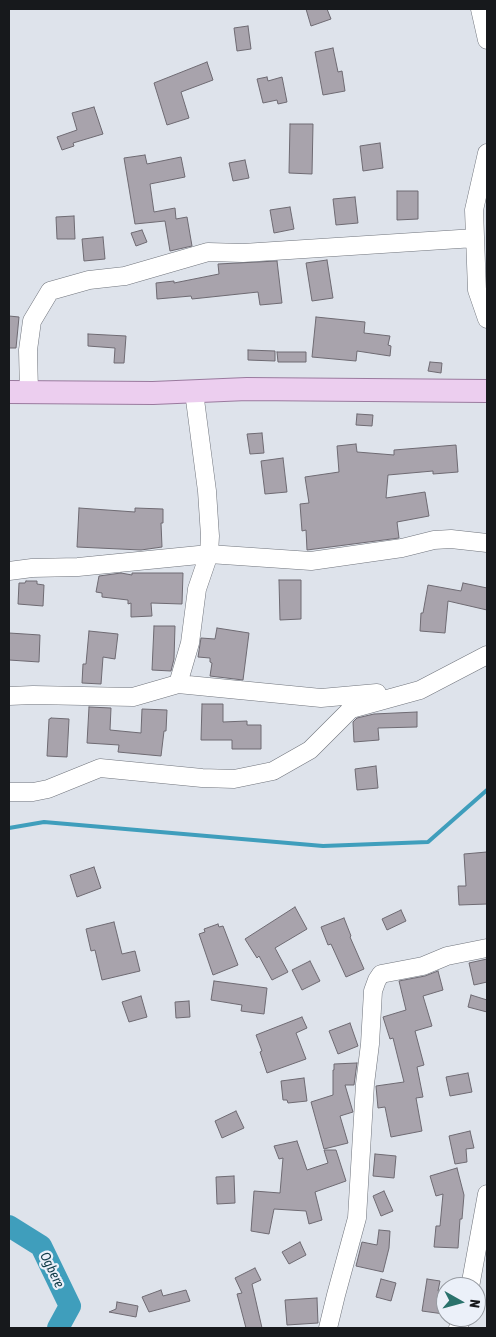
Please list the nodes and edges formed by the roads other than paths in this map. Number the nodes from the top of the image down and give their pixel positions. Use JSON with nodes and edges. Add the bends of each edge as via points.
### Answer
{"nodes":[{"id":1,"x":480,"y":9,"type":"edge"},
{"id":2,"x":487,"y":40,"type":"edge"},
{"id":3,"x":487,"y":153,"type":"edge"},
{"id":4,"x":475,"y":238,"type":"junction"},
{"id":5,"x":487,"y":319,"type":"edge"},
{"id":6,"x":487,"y":391,"type":"edge"},
{"id":7,"x":19,"y":392,"type":"edge"},
{"id":8,"x":194,"y":392,"type":"junction"},
{"id":9,"x":487,"y":543,"type":"edge"},
{"id":10,"x":208,"y":554,"type":"junction"},
{"id":11,"x":9,"y":571,"type":"edge"},
{"id":12,"x":487,"y":655,"type":"edge"},
{"id":13,"x":178,"y":684,"type":"junction"},
{"id":14,"x":420,"y":690,"type":"junction"},
{"id":15,"x":9,"y":696,"type":"edge"},
{"id":16,"x":9,"y":792,"type":"edge"},
{"id":17,"x":487,"y":948,"type":"edge"},
{"id":18,"x":487,"y":1194,"type":"edge"},
{"id":19,"x":472,"y":1277,"type":"edge"},
{"id":20,"x":328,"y":1328,"type":"edge"}],
"edges":[{"from":1,"to":2,"type":"street"},
{"from":3,"to":4,"type":"street","via":[[474,210]]},
{"from":4,"to":5,"type":"street","via":[[477,290]]},
{"from":4,"to":7,"type":"street","via":[[242,253],[208,252],[126,276],[89,280],[50,291],[32,321]]},
{"from":6,"to":8,"type":"main road","via":[[247,389]]},
{"from":7,"to":8,"type":"main road"},
{"from":8,"to":10,"type":"street","via":[[207,492]]},
{"from":9,"to":10,"type":"street","via":[[434,540],[402,548],[311,560]]},
{"from":10,"to":11,"type":"street"},
{"from":10,"to":13,"type":"street"},
{"from":12,"to":14,"type":"street"},
{"from":13,"to":14,"type":"street","via":[[321,698]]},
{"from":13,"to":15,"type":"street","via":[[133,697]]},
{"from":14,"to":16,"type":"street","via":[[352,709],[310,750],[274,771],[234,779],[100,768],[48,789]]},
{"from":17,"to":20,"type":"street","via":[[382,974],[377,980],[373,991],[365,1084],[357,1218]]},
{"from":18,"to":19,"type":"street"}]}
